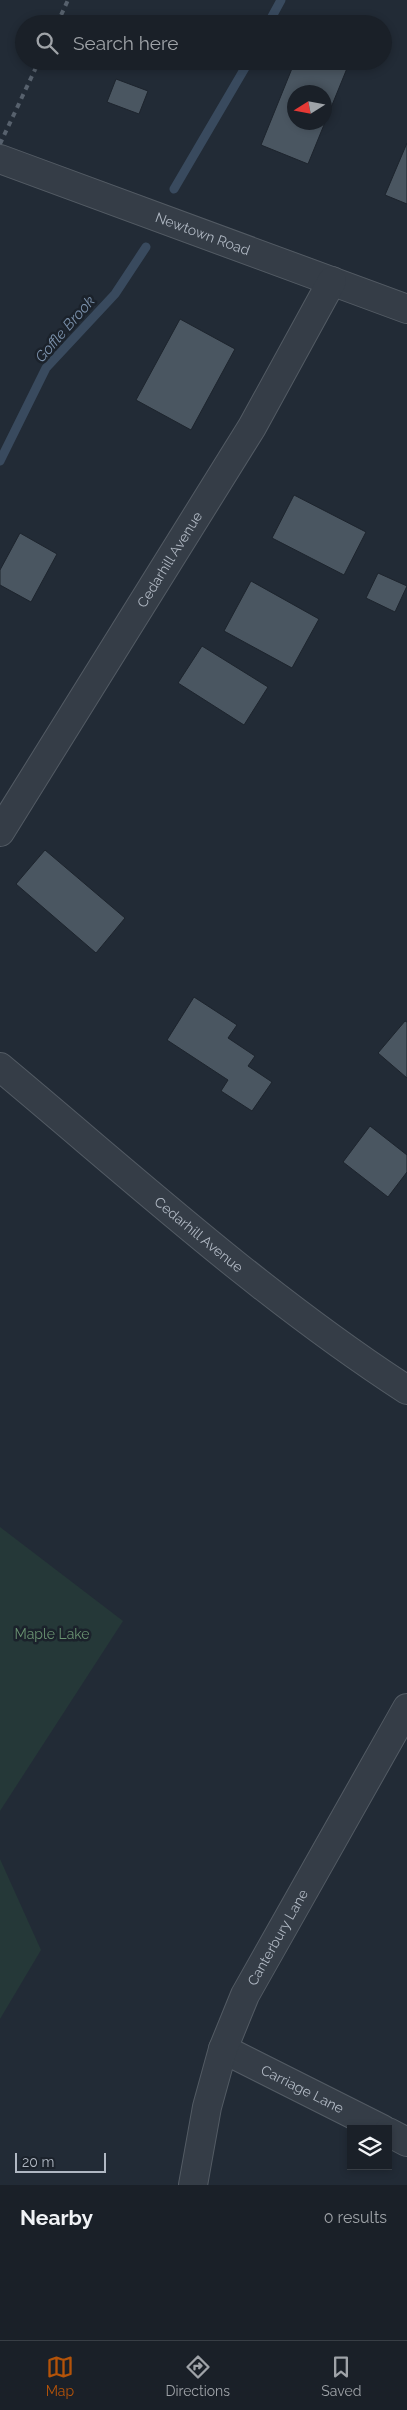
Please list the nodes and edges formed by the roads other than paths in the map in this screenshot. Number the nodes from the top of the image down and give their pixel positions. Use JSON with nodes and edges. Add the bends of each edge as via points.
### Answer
{"nodes":[{"id":1,"x":0,"y":159,"type":"edge"},
{"id":2,"x":332,"y":281,"type":"junction"},
{"id":3,"x":407,"y":309,"type":"edge"},
{"id":4,"x":0,"y":832,"type":"edge"},
{"id":5,"x":0,"y":1067,"type":"edge"},
{"id":6,"x":407,"y":1390,"type":"edge"},
{"id":7,"x":407,"y":1708,"type":"edge"},
{"id":8,"x":223,"y":2049,"type":"junction"},
{"id":9,"x":374,"y":2125,"type":"edge"},
{"id":10,"x":392,"y":2134,"type":"edge"},
{"id":11,"x":407,"y":2142,"type":"edge"},
{"id":12,"x":193,"y":2185,"type":"edge"}],
"edges":[{"from":1,"to":2,"type":"street","name":"Newtown Road"},
{"from":2,"to":3,"type":"street","name":"Newtown Road"},
{"from":2,"to":4,"type":"street","name":"Cedarhill Avenue","via":[[247,436]]},
{"from":5,"to":6,"type":"street","name":"Cedarhill Avenue","via":[[276,1298],[354,1356]]},
{"from":7,"to":8,"type":"street","name":"Canterbury Lane","via":[[245,1995]]},
{"from":8,"to":9,"type":"street","name":"Carriage Lane"},
{"from":8,"to":12,"type":"street","name":"Canterbury Lane","via":[[207,2107]]},
{"from":10,"to":11,"type":"street"}]}
